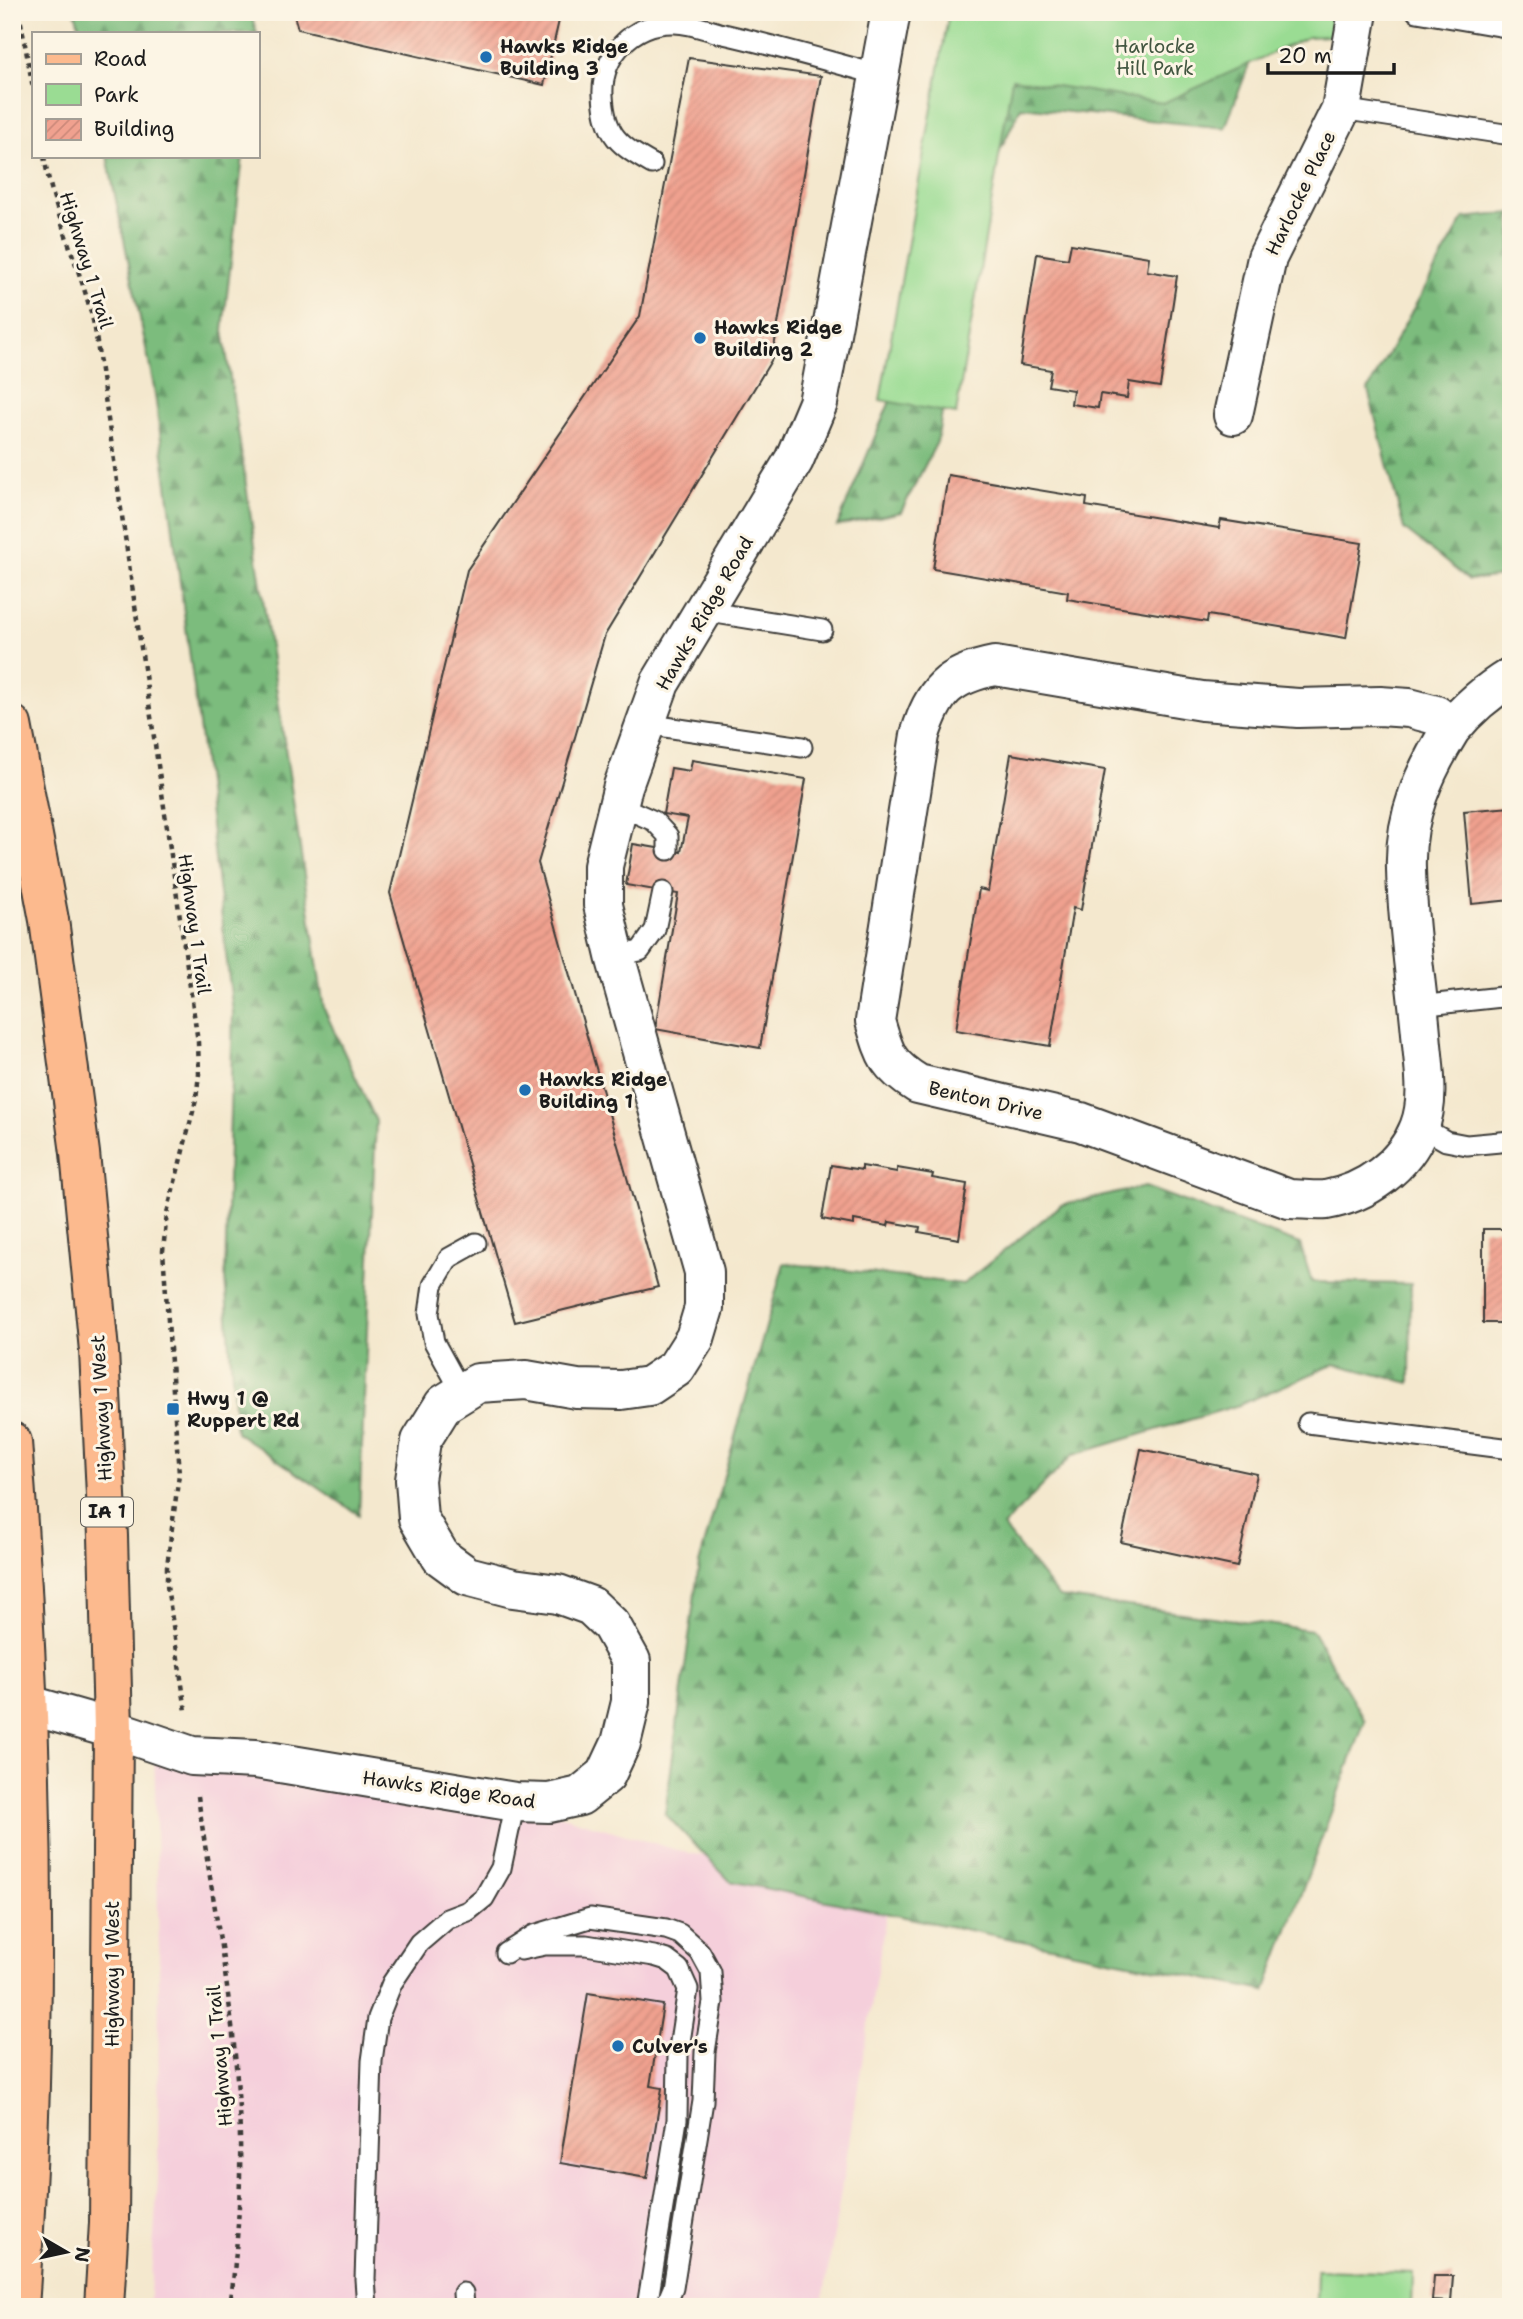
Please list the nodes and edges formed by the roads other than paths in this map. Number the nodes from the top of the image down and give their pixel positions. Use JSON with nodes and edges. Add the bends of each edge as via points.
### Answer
{"nodes":[{"id":1,"x":891,"y":12,"type":"edge"},
{"id":2,"x":1358,"y":12,"type":"edge"},
{"id":3,"x":1417,"y":12,"type":"edge"},
{"id":4,"x":1511,"y":29,"type":"edge"},
{"id":5,"x":880,"y":75,"type":"junction"},
{"id":6,"x":1341,"y":109,"type":"junction"},
{"id":7,"x":1511,"y":135,"type":"edge"},
{"id":8,"x":652,"y":164,"type":"dead end"},
{"id":9,"x":1233,"y":415,"type":"dead end"},
{"id":10,"x":703,"y":611,"type":"junction"},
{"id":11,"x":822,"y":630,"type":"dead end"},
{"id":12,"x":1511,"y":677,"type":"edge"},
{"id":13,"x":12,"y":724,"type":"edge"},
{"id":14,"x":645,"y":724,"type":"junction"},
{"id":15,"x":1451,"y":729,"type":"junction"},
{"id":16,"x":802,"y":747,"type":"dead end"},
{"id":17,"x":618,"y":805,"type":"junction"},
{"id":18,"x":668,"y":850,"type":"dead end"},
{"id":19,"x":663,"y":892,"type":"dead end"},
{"id":20,"x":615,"y":956,"type":"junction"},
{"id":21,"x":1511,"y":996,"type":"edge"},
{"id":22,"x":1418,"y":1006,"type":"junction"},
{"id":23,"x":1420,"y":1126,"type":"junction"},
{"id":24,"x":1511,"y":1141,"type":"edge"},
{"id":25,"x":476,"y":1243,"type":"dead end"},
{"id":26,"x":462,"y":1393,"type":"junction"},
{"id":27,"x":1308,"y":1423,"type":"dead end"},
{"id":28,"x":12,"y":1442,"type":"edge"},
{"id":29,"x":1511,"y":1450,"type":"edge"},
{"id":30,"x":21,"y":1702,"type":"edge"},
{"id":31,"x":113,"y":1729,"type":"junction"},
{"id":32,"x":515,"y":1802,"type":"junction"},
{"id":33,"x":19,"y":2307,"type":"edge"},
{"id":34,"x":104,"y":2307,"type":"edge"},
{"id":35,"x":368,"y":2307,"type":"edge"},
{"id":36,"x":646,"y":2307,"type":"edge"},
{"id":37,"x":665,"y":2307,"type":"edge"}],
"edges":[{"from":1,"to":5,"type":"street","name":"Hawks Ridge Road"},
{"from":2,"to":6,"type":"street","name":"Harlocke Place"},
{"from":3,"to":4,"type":"lane"},
{"from":5,"to":8,"type":"lane","via":[[673,22],[641,29],[615,51],[602,80],[604,117],[622,147]]},
{"from":5,"to":10,"type":"street","name":"Hawks Ridge Road","via":[[818,403],[794,460]]},
{"from":6,"to":7,"type":"lane"},
{"from":6,"to":9,"type":"street","name":"Harlocke Place","via":[[1267,258]]},
{"from":10,"to":11,"type":"lane"},
{"from":10,"to":14,"type":"street","name":"Hawks Ridge Road","via":[[660,683]]},
{"from":12,"to":15,"type":"street","name":"Benton Drive"},
{"from":13,"to":31,"type":"main road","name":"Highway 1 West","number":"IA 1","via":[[49,920],[80,1153],[99,1351]]},
{"from":14,"to":16,"type":"lane"},
{"from":14,"to":17,"type":"street","name":"Hawks Ridge Road"},
{"from":15,"to":22,"type":"street","name":"Benton Drive","via":[[1431,761],[1410,823],[1406,867]]},
{"from":15,"to":23,"type":"street","name":"Benton Drive","via":[[1436,715],[1409,708],[1298,708],[1202,701],[995,666],[970,671],[948,684],[929,707],[920,735],[875,1021],[885,1054],[899,1072],[918,1084],[1082,1122],[1289,1199],[1325,1200],[1360,1190],[1386,1173],[1410,1146]]},
{"from":17,"to":18,"type":"lane","via":[[654,821],[668,836]]},
{"from":17,"to":20,"type":"street","name":"Hawks Ridge Road","via":[[603,866],[603,905]]},
{"from":19,"to":20,"type":"lane","via":[[655,930],[639,951]]},
{"from":20,"to":26,"type":"street","name":"Hawks Ridge Road","via":[[704,1272],[704,1308],[695,1338],[676,1368],[649,1386],[577,1389],[526,1380],[478,1383]]},
{"from":21,"to":22,"type":"lane"},
{"from":22,"to":23,"type":"street","name":"Benton Drive","via":[[1426,1086]]},
{"from":23,"to":24,"type":"lane","via":[[1446,1141],[1467,1145]]},
{"from":25,"to":26,"type":"lane","via":[[449,1258],[433,1285],[429,1314],[434,1342]]},
{"from":26,"to":32,"type":"street","name":"Hawks Ridge Road","via":[[444,1404],[421,1441],[415,1480],[418,1518],[441,1557],[467,1576],[558,1594],[591,1606],[611,1625],[631,1661],[631,1702],[621,1743],[606,1775],[580,1796],[549,1803]]},
{"from":27,"to":29,"type":"lane"},
{"from":28,"to":30,"type":"main road"},
{"from":30,"to":31,"type":"street","name":"Hawks Ridge Road"},
{"from":30,"to":33,"type":"main road","via":[[33,1874],[33,2051]]},
{"from":31,"to":32,"type":"street","name":"Hawks Ridge Road","via":[[192,1756],[256,1759]]},
{"from":31,"to":34,"type":"main road","name":"Highway 1 West","number":"IA 1","via":[[109,2223]]},
{"from":32,"to":35,"type":"lane","via":[[501,1868],[484,1898],[447,1919],[419,1943],[392,1983],[378,2018],[372,2061]]},
{"from":36,"to":37,"type":"lane","via":[[677,2120],[678,2055],[688,1989],[679,1969],[654,1956],[586,1945],[545,1945],[506,1953],[534,1935],[590,1918],[680,1934],[700,1952],[711,1972],[713,2002],[703,2101],[673,2288]]}]}
